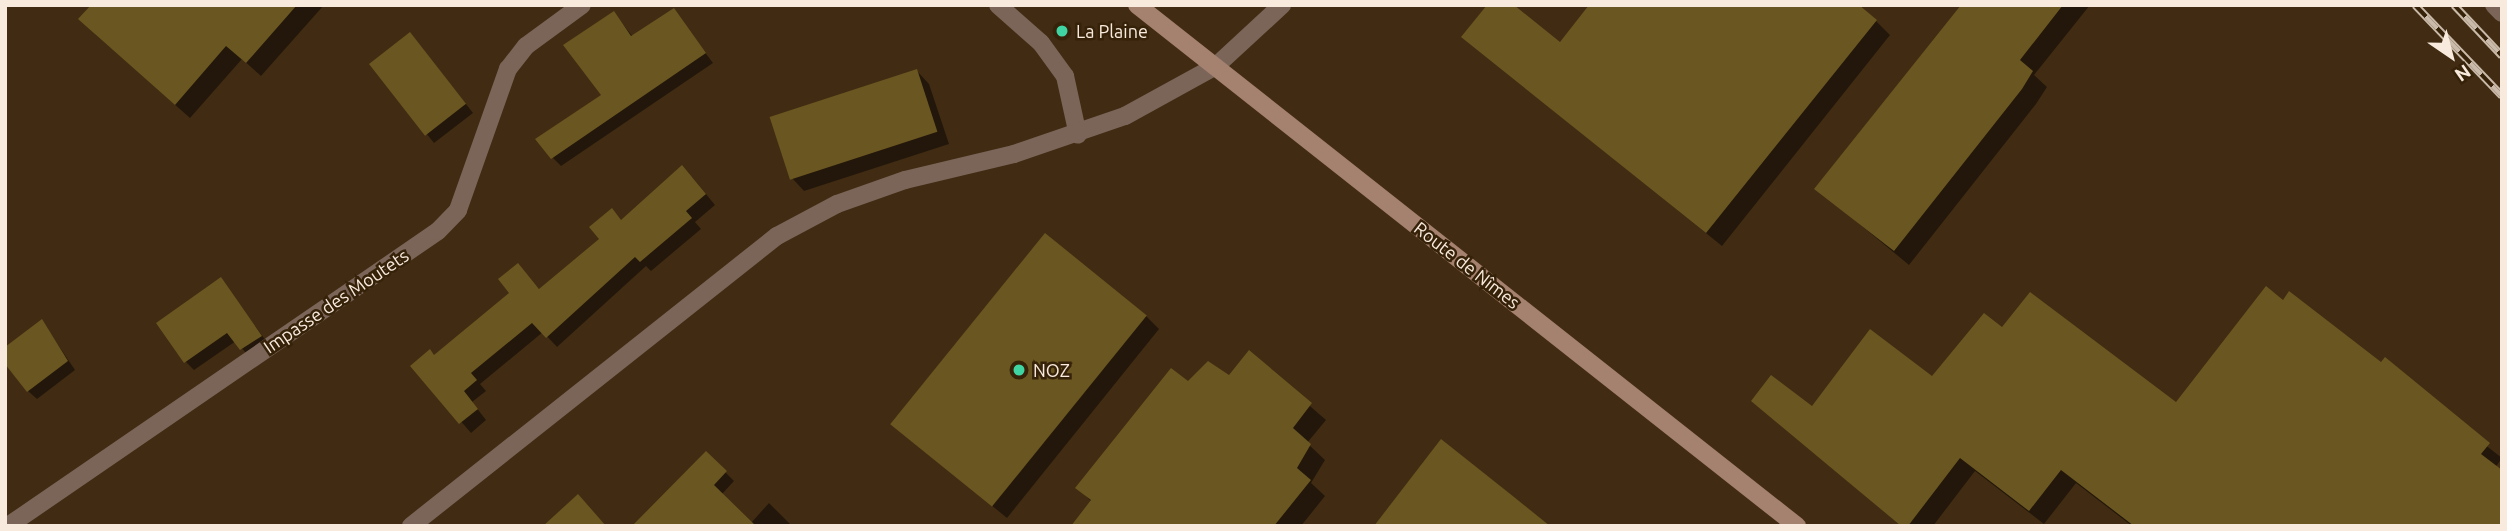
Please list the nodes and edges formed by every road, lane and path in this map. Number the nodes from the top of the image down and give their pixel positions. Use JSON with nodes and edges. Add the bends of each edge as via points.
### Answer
{"nodes":[{"id":1,"x":998,"y":5,"type":"edge"},
{"id":2,"x":1137,"y":5,"type":"edge"},
{"id":3,"x":1282,"y":5,"type":"edge"},
{"id":4,"x":2494,"y":5,"type":"edge"},
{"id":5,"x":581,"y":6,"type":"edge"},
{"id":6,"x":2502,"y":13,"type":"edge"},
{"id":7,"x":1216,"y":66,"type":"junction"},
{"id":8,"x":1078,"y":135,"type":"junction"},
{"id":9,"x":8,"y":526,"type":"edge"},
{"id":10,"x":411,"y":526,"type":"edge"},
{"id":11,"x":1797,"y":526,"type":"edge"}],
"edges":[{"from":1,"to":8,"type":"street","via":[[1041,43],[1065,76]]},
{"from":2,"to":7,"type":"main road","name":"Route de Nîmes"},
{"from":3,"to":7,"type":"street"},
{"from":4,"to":6,"type":"street"},
{"from":5,"to":9,"type":"street","name":"Impasse des Moutets","via":[[526,46],[508,69],[458,210],[438,231]]},
{"from":7,"to":8,"type":"street"},
{"from":7,"to":11,"type":"main road","name":"Route de Nîmes"},
{"from":8,"to":10,"type":"street","via":[[905,180],[837,204],[777,236]]}]}
